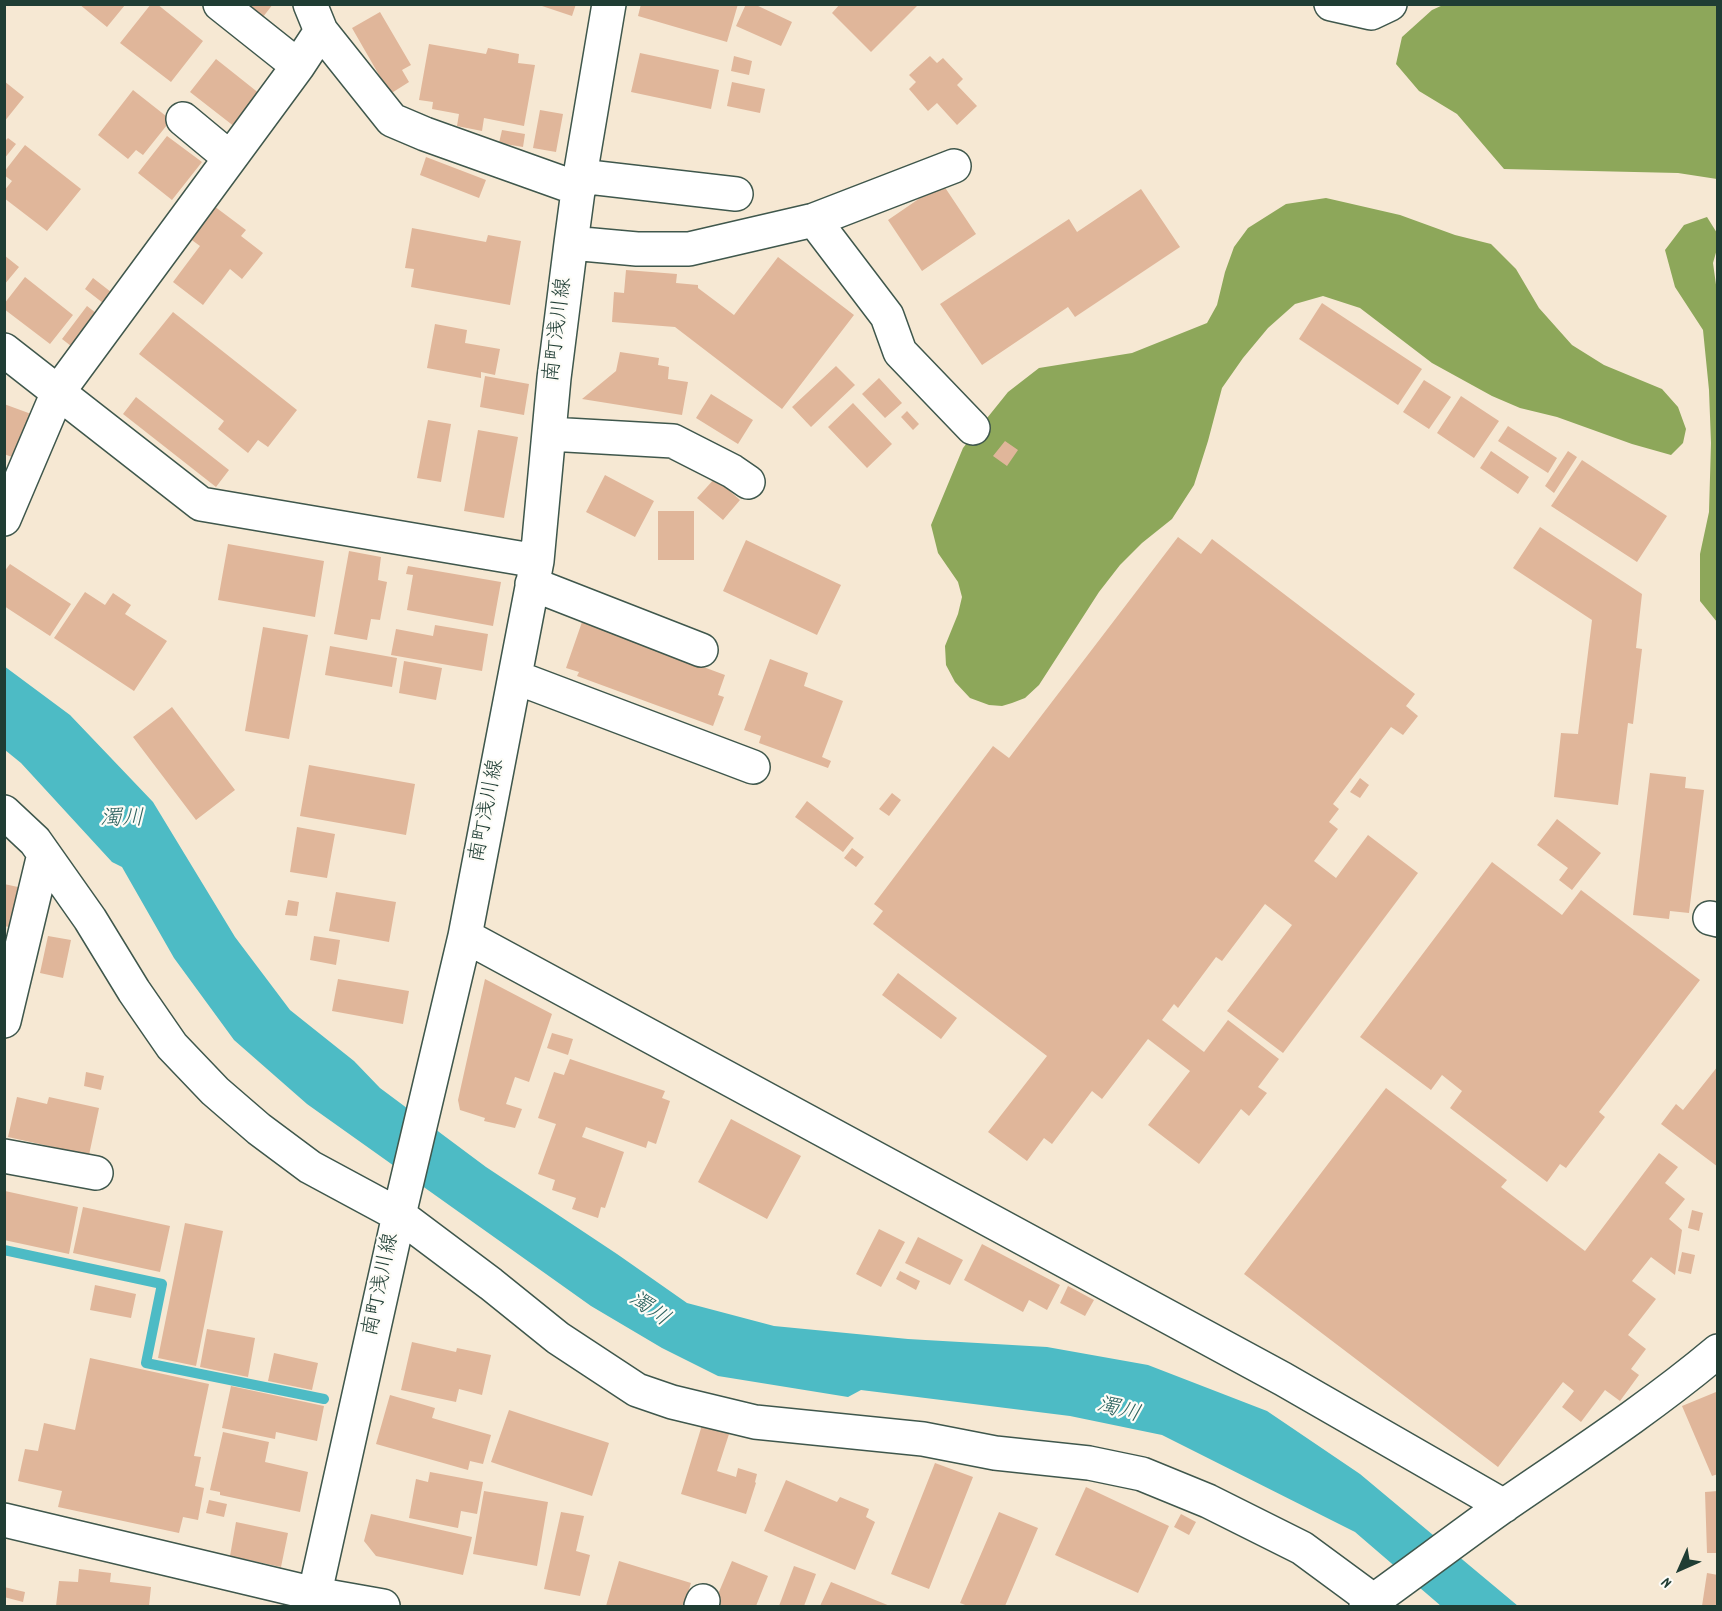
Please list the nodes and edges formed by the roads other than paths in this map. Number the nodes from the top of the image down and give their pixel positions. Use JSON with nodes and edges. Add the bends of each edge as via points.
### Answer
{"nodes":[{"id":1,"x":220,"y":4,"type":"edge"},
{"id":2,"x":609,"y":4,"type":"edge"},
{"id":3,"x":1331,"y":4,"type":"edge"},
{"id":4,"x":1390,"y":4,"type":"edge"},
{"id":5,"x":315,"y":18,"type":"edge"},
{"id":6,"x":298,"y":66,"type":"junction"},
{"id":7,"x":183,"y":119,"type":"dead end"},
{"id":8,"x":230,"y":158,"type":"junction"},
{"id":9,"x":954,"y":166,"type":"dead end"},
{"id":10,"x":580,"y":182,"type":"junction"},
{"id":11,"x":736,"y":194,"type":"dead end"},
{"id":12,"x":814,"y":220,"type":"junction"},
{"id":13,"x":571,"y":243,"type":"junction"},
{"id":14,"x":4,"y":350,"type":"edge"},
{"id":15,"x":58,"y":392,"type":"junction"},
{"id":16,"x":973,"y":428,"type":"dead end"},
{"id":17,"x":549,"y":434,"type":"junction"},
{"id":18,"x":748,"y":482,"type":"dead end"},
{"id":19,"x":4,"y":519,"type":"edge"},
{"id":20,"x":535,"y":573,"type":"junction"},
{"id":21,"x":701,"y":650,"type":"dead end"},
{"id":22,"x":515,"y":677,"type":"junction"},
{"id":23,"x":753,"y":766,"type":"dead end"},
{"id":24,"x":4,"y":812,"type":"edge"},
{"id":25,"x":44,"y":854,"type":"junction"},
{"id":26,"x":465,"y":936,"type":"junction"},
{"id":27,"x":4,"y":1022,"type":"edge"},
{"id":28,"x":4,"y":1156,"type":"edge"},
{"id":29,"x":96,"y":1173,"type":"dead end"},
{"id":30,"x":401,"y":1207,"type":"junction"},
{"id":31,"x":1718,"y":1351,"type":"edge"},
{"id":32,"x":1704,"y":1373,"type":"edge"},
{"id":33,"x":1504,"y":1506,"type":"junction"},
{"id":34,"x":4,"y":1520,"type":"edge"},
{"id":35,"x":1378,"y":1598,"type":"edge"},
{"id":36,"x":314,"y":1600,"type":"edge"},
{"id":37,"x":383,"y":1606,"type":"edge"}],
"edges":[{"from":1,"to":6,"type":"street"},
{"from":2,"to":10,"type":"street","name":"南町浅川線"},
{"from":3,"to":4,"type":"street","via":[[1371,13]]},
{"from":5,"to":6,"type":"street"},
{"from":5,"to":10,"type":"street","via":[[392,120]]},
{"from":6,"to":8,"type":"street"},
{"from":7,"to":8,"type":"street"},
{"from":8,"to":15,"type":"street"},
{"from":9,"to":12,"type":"street"},
{"from":10,"to":11,"type":"street"},
{"from":10,"to":13,"type":"street","name":"南町浅川線"},
{"from":12,"to":13,"type":"street","via":[[689,249]]},
{"from":12,"to":16,"type":"street","via":[[887,316],[900,352]]},
{"from":13,"to":17,"type":"street","name":"南町浅川線"},
{"from":14,"to":15,"type":"street"},
{"from":15,"to":19,"type":"street"},
{"from":15,"to":20,"type":"street","via":[[201,504]]},
{"from":17,"to":18,"type":"street","via":[[673,441]]},
{"from":17,"to":20,"type":"street","name":"南町浅川線"},
{"from":20,"to":21,"type":"street"},
{"from":20,"to":22,"type":"street","name":"南町浅川線"},
{"from":22,"to":23,"type":"street"},
{"from":22,"to":26,"type":"street","name":"南町浅川線"},
{"from":24,"to":25,"type":"street","via":[[35,840]]},
{"from":25,"to":27,"type":"street"},
{"from":25,"to":30,"type":"street","via":[[172,1046],[201,1076],[259,1129],[310,1167]]},
{"from":26,"to":30,"type":"street","name":"南町浅川線"},
{"from":26,"to":33,"type":"street","via":[[1283,1379]]},
{"from":28,"to":29,"type":"street"},
{"from":30,"to":35,"type":"street","via":[[558,1338],[637,1390],[755,1422],[923,1439],[1142,1474],[1208,1501],[1302,1548]]},
{"from":30,"to":36,"type":"street","name":"南町浅川線"},
{"from":31,"to":32,"type":"street"},
{"from":32,"to":33,"type":"street"},
{"from":33,"to":35,"type":"street"},
{"from":34,"to":36,"type":"street"},
{"from":36,"to":37,"type":"street"}]}
